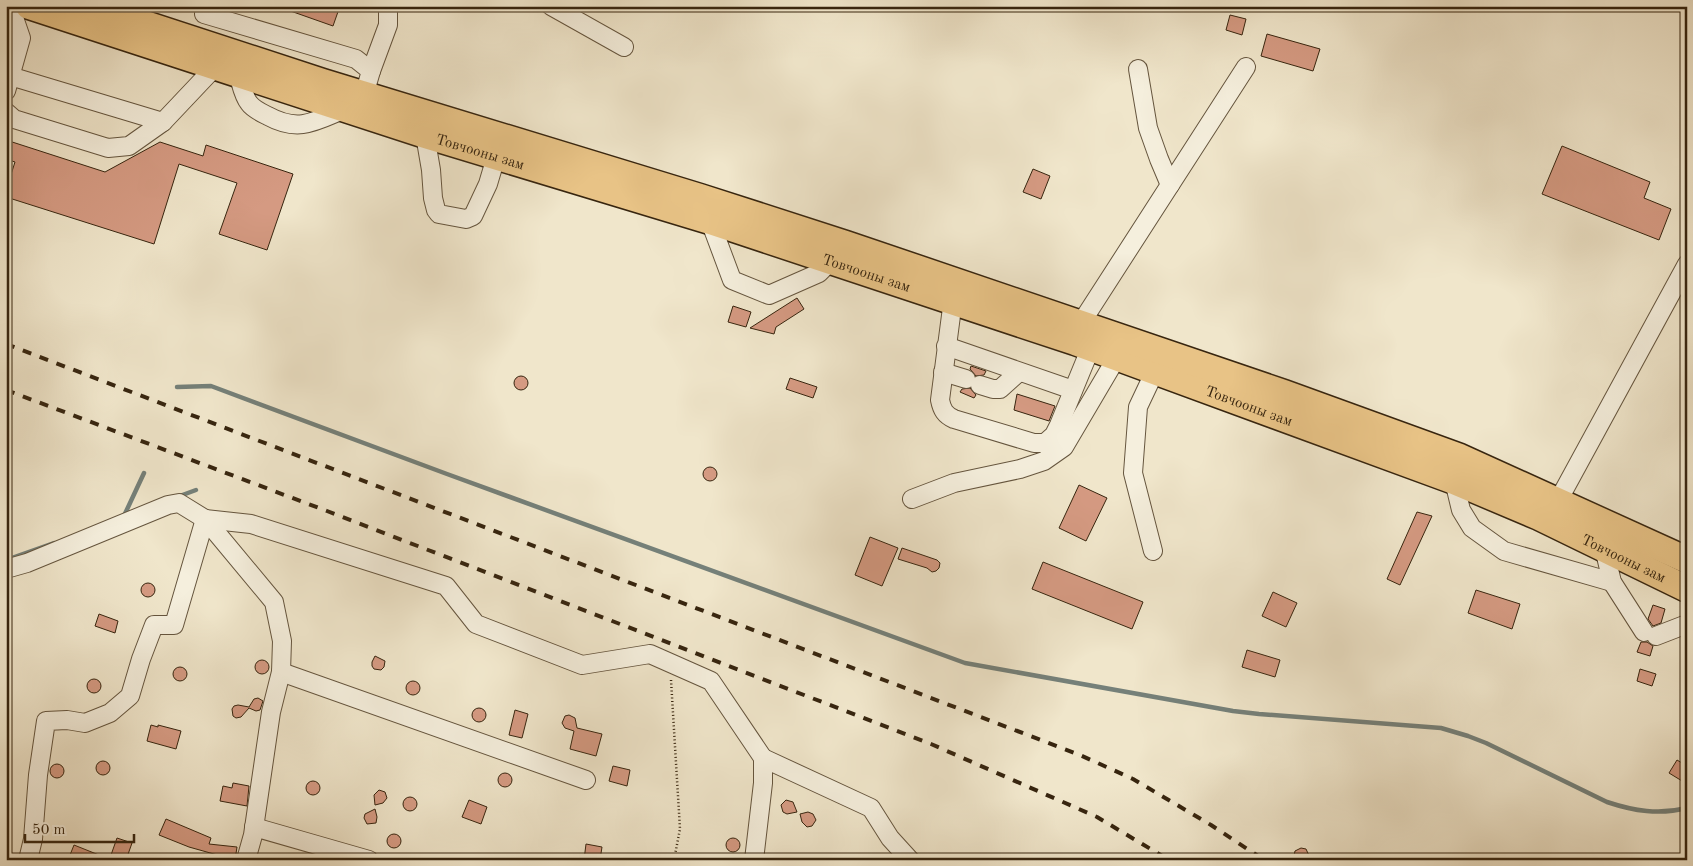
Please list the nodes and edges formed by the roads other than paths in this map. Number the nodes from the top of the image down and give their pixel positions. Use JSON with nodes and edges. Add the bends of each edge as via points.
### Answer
{"nodes":[{"id":1,"x":10,"y":6,"type":"edge"},
{"id":2,"x":28,"y":6,"type":"edge"},
{"id":3,"x":90,"y":6,"type":"edge"},
{"id":4,"x":388,"y":6,"type":"edge"},
{"id":5,"x":551,"y":6,"type":"edge"},
{"id":6,"x":204,"y":14,"type":"dead end"},
{"id":7,"x":624,"y":48,"type":"dead end"},
{"id":8,"x":1246,"y":67,"type":"dead end"},
{"id":9,"x":1138,"y":69,"type":"dead end"},
{"id":10,"x":226,"y":70,"type":"junction"},
{"id":11,"x":8,"y":84,"type":"edge"},
{"id":12,"x":360,"y":92,"type":"junction"},
{"id":13,"x":6,"y":112,"type":"edge"},
{"id":14,"x":163,"y":122,"type":"junction"},
{"id":15,"x":424,"y":135,"type":"junction"},
{"id":16,"x":496,"y":157,"type":"junction"},
{"id":17,"x":1170,"y":185,"type":"junction"},
{"id":18,"x":710,"y":221,"type":"junction"},
{"id":19,"x":832,"y":260,"type":"junction"},
{"id":20,"x":1687,"y":264,"type":"edge"},
{"id":21,"x":953,"y":300,"type":"junction"},
{"id":22,"x":1081,"y":323,"type":"junction"},
{"id":23,"x":946,"y":346,"type":"junction"},
{"id":24,"x":1091,"y":347,"type":"junction"},
{"id":25,"x":1116,"y":357,"type":"junction"},
{"id":26,"x":1155,"y":371,"type":"junction"},
{"id":27,"x":943,"y":372,"type":"junction"},
{"id":28,"x":1019,"y":372,"type":"junction"},
{"id":29,"x":1073,"y":390,"type":"junction"},
{"id":30,"x":1454,"y":481,"type":"junction"},
{"id":31,"x":912,"y":499,"type":"dead end"},
{"id":32,"x":1558,"y":501,"type":"junction"},
{"id":33,"x":205,"y":519,"type":"junction"},
{"id":34,"x":1604,"y":548,"type":"junction"},
{"id":35,"x":1153,"y":551,"type":"dead end"},
{"id":36,"x":1687,"y":560,"type":"edge"},
{"id":37,"x":6,"y":569,"type":"edge"},
{"id":38,"x":1612,"y":582,"type":"junction"},
{"id":39,"x":1687,"y":589,"type":"edge"},
{"id":40,"x":1687,"y":624,"type":"edge"},
{"id":41,"x":281,"y":672,"type":"junction"},
{"id":42,"x":763,"y":758,"type":"junction"},
{"id":43,"x":586,"y":780,"type":"dead end"},
{"id":44,"x":254,"y":827,"type":"junction"},
{"id":45,"x":28,"y":860,"type":"edge"},
{"id":46,"x":246,"y":860,"type":"edge"},
{"id":47,"x":369,"y":860,"type":"edge"},
{"id":48,"x":754,"y":860,"type":"edge"},
{"id":49,"x":910,"y":860,"type":"edge"}],
"edges":[{"from":1,"to":11,"type":"street","via":[[22,38]]},
{"from":2,"to":10,"type":"highway","name":"Товчооны зам"},
{"from":3,"to":12,"type":"highway","name":"Товчооны зам"},
{"from":4,"to":12,"type":"street","via":[[388,25]]},
{"from":5,"to":7,"type":"street"},
{"from":6,"to":12,"type":"street","via":[[356,59]]},
{"from":8,"to":17,"type":"street"},
{"from":9,"to":17,"type":"street","via":[[1148,128]]},
{"from":10,"to":12,"type":"highway","name":"Товчооны зам"},
{"from":10,"to":14,"type":"street"},
{"from":11,"to":14,"type":"street"},
{"from":12,"to":15,"type":"highway","name":"Товчооны зам"},
{"from":12,"to":22,"type":"highway","name":"Товчооны зам","via":[[710,200]]},
{"from":13,"to":14,"type":"street","via":[[14,119],[108,148],[129,146]]},
{"from":15,"to":16,"type":"highway","name":"Товчооны зам"},
{"from":15,"to":16,"type":"street","via":[[433,198],[439,214],[466,220],[473,216]]},
{"from":16,"to":18,"type":"highway","name":"Товчооны зам"},
{"from":17,"to":22,"type":"street"},
{"from":18,"to":19,"type":"highway","name":"Товчооны зам"},
{"from":18,"to":19,"type":"street","via":[[732,280],[770,295],[819,273]]},
{"from":19,"to":21,"type":"highway","name":"Товчооны зам"},
{"from":20,"to":32,"type":"street"},
{"from":21,"to":23,"type":"street"},
{"from":21,"to":24,"type":"highway","name":"Товчооны зам"},
{"from":22,"to":32,"type":"highway","name":"Товчооны зам","via":[[1460,457]]},
{"from":23,"to":27,"type":"street"},
{"from":23,"to":28,"type":"street"},
{"from":24,"to":25,"type":"highway","name":"Товчооны зам"},
{"from":24,"to":29,"type":"street"},
{"from":25,"to":26,"type":"highway","name":"Товчооны зам"},
{"from":25,"to":31,"type":"street","via":[[1064,447],[1044,461],[954,483]]},
{"from":26,"to":30,"type":"highway","name":"Товчооны зам"},
{"from":26,"to":35,"type":"street","via":[[1138,407],[1133,472]]},
{"from":27,"to":28,"type":"street","via":[[993,389],[1000,389]]},
{"from":27,"to":29,"type":"street","via":[[941,409],[948,416],[1034,443],[1045,443],[1054,435]]},
{"from":28,"to":29,"type":"street"},
{"from":30,"to":34,"type":"highway","name":"Товчооны зам"},
{"from":30,"to":38,"type":"street","via":[[1461,510],[1472,528],[1504,551]]},
{"from":32,"to":36,"type":"highway","name":"Товчооны зам"},
{"from":33,"to":37,"type":"street","via":[[179,503],[168,505]]},
{"from":33,"to":41,"type":"street","via":[[274,602],[282,641]]},
{"from":33,"to":42,"type":"street","via":[[250,524],[446,586],[476,624],[582,665],[650,654],[711,681]]},
{"from":33,"to":45,"type":"street","via":[[174,625],[154,625],[130,696],[110,713],[85,723],[67,720],[46,722]]},
{"from":34,"to":38,"type":"street"},
{"from":34,"to":39,"type":"highway","name":"Товчооны зам"},
{"from":38,"to":40,"type":"street","via":[[1650,634]]},
{"from":41,"to":43,"type":"street"},
{"from":41,"to":44,"type":"street","via":[[271,712]]},
{"from":42,"to":48,"type":"street","via":[[764,783]]},
{"from":42,"to":49,"type":"street","via":[[871,808],[890,838]]},
{"from":44,"to":46,"type":"street"},
{"from":44,"to":47,"type":"street"}]}
